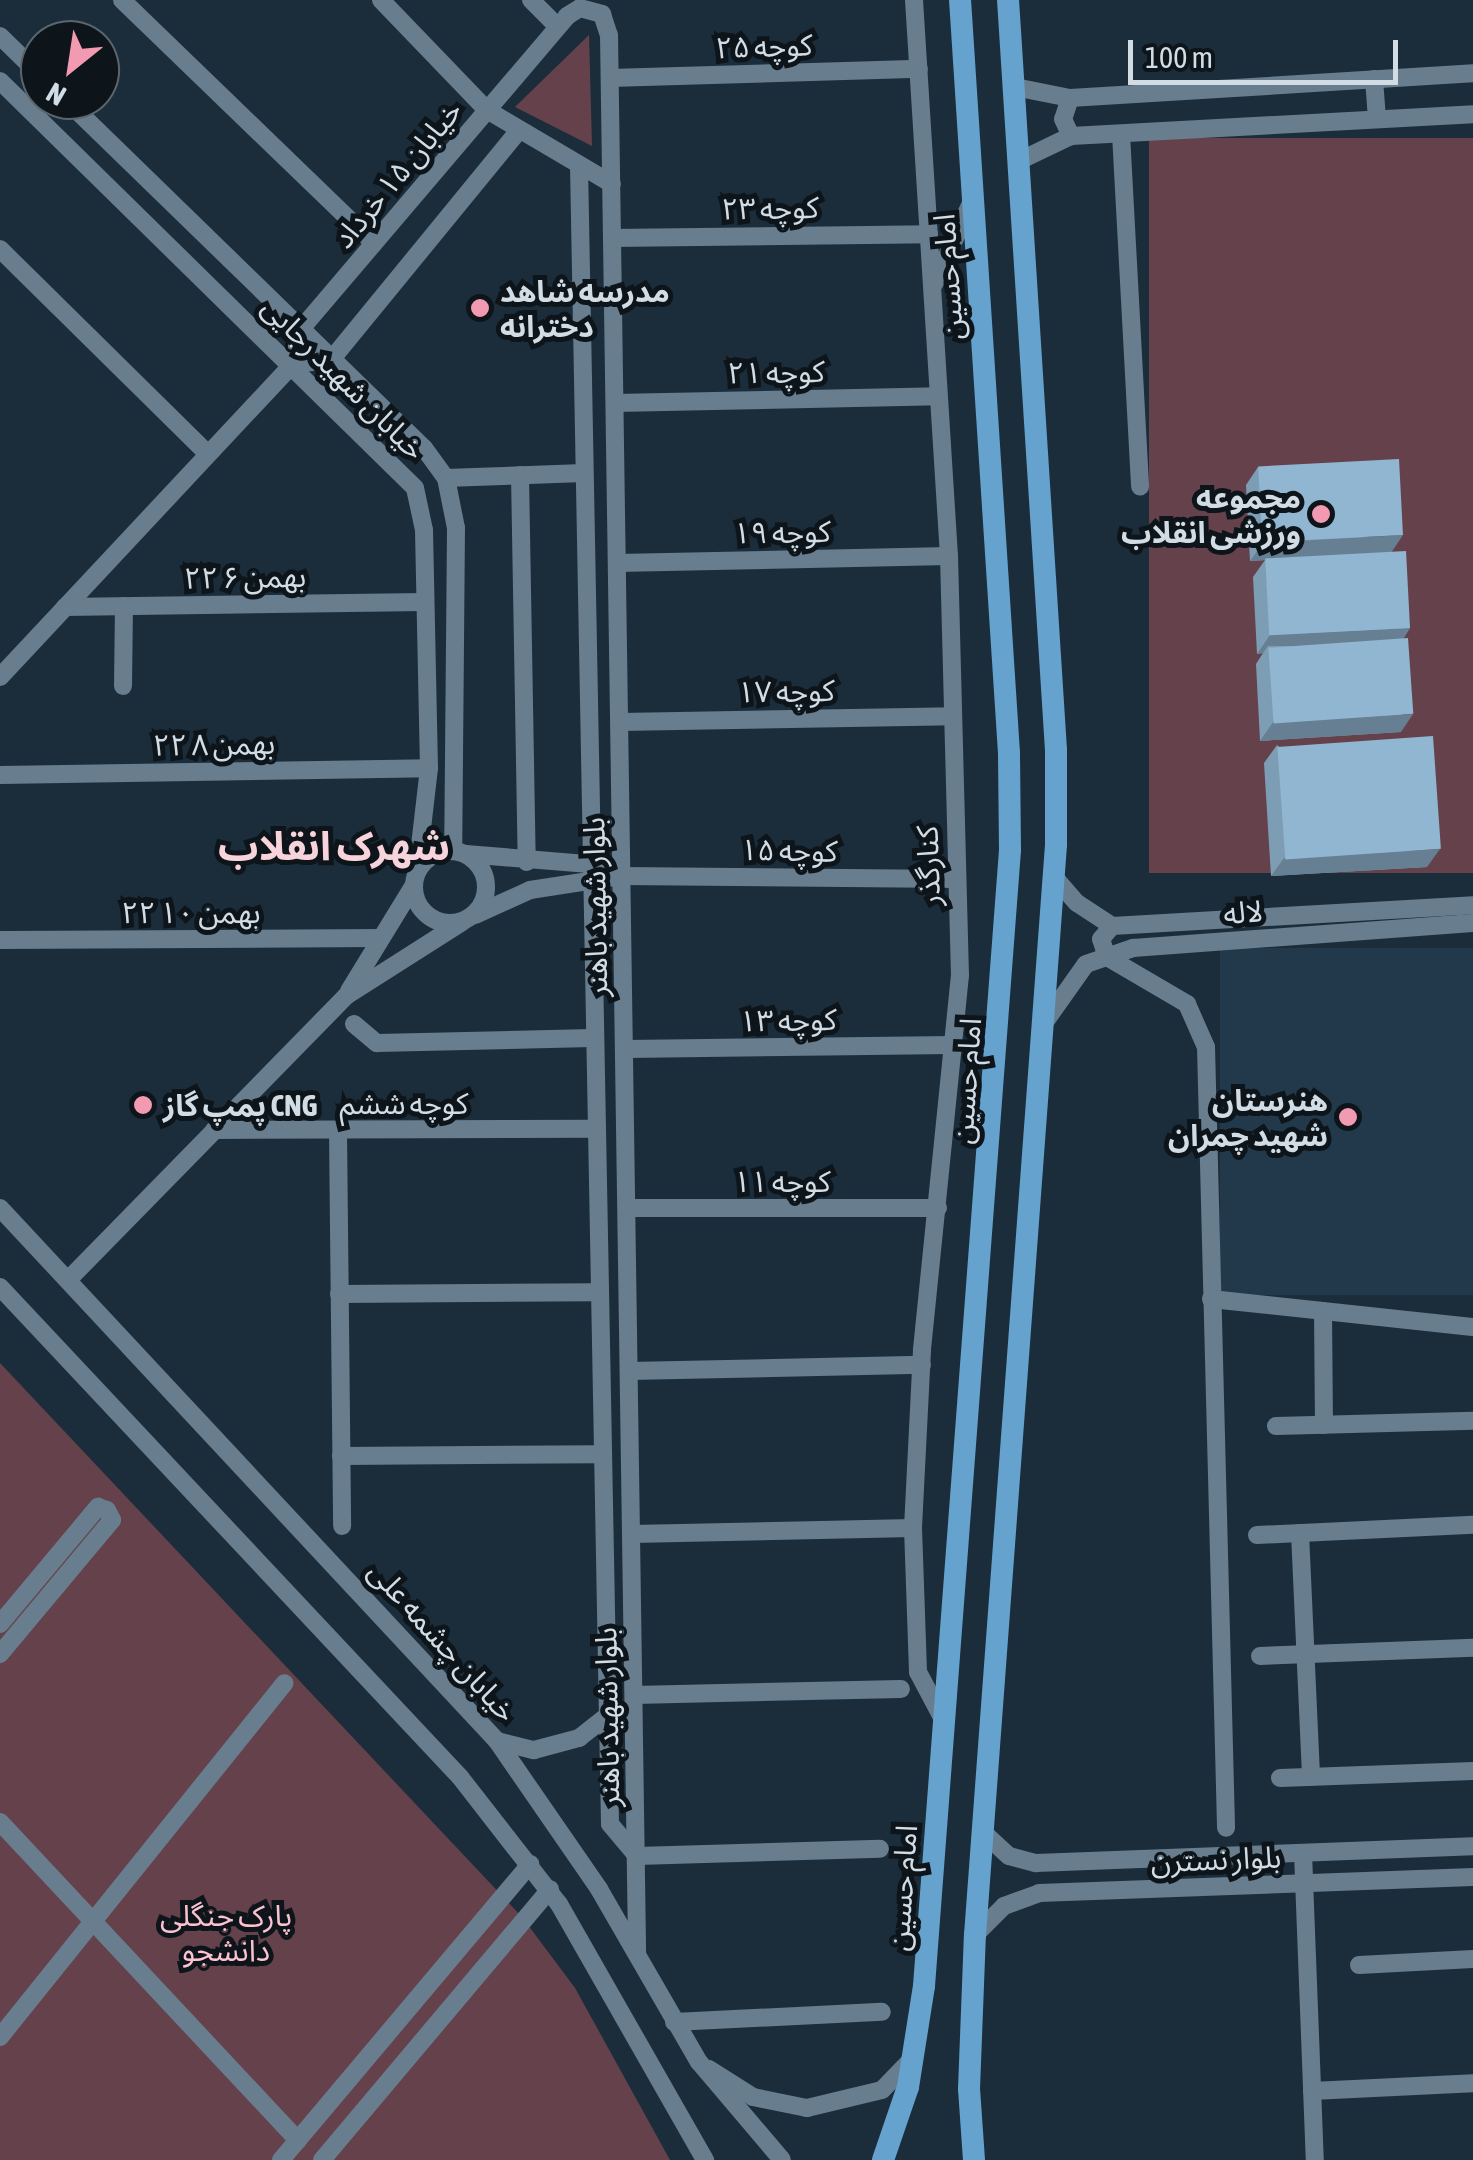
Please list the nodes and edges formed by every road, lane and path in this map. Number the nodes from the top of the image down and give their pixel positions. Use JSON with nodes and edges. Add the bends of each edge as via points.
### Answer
{"nodes":[{"id":1,"x":122,"y":0,"type":"edge"},
{"id":2,"x":381,"y":0,"type":"edge"},
{"id":3,"x":531,"y":0,"type":"edge"},
{"id":4,"x":914,"y":0,"type":"edge"},
{"id":5,"x":960,"y":0,"type":"edge"},
{"id":6,"x":1008,"y":0,"type":"edge"},
{"id":7,"x":599,"y":5,"type":"edge"},
{"id":8,"x":558,"y":27,"type":"junction"},
{"id":9,"x":0,"y":36,"type":"edge"},
{"id":10,"x":20,"y":56,"type":"edge"},
{"id":11,"x":918,"y":69,"type":"junction"},
{"id":12,"x":1473,"y":73,"type":"edge"},
{"id":13,"x":610,"y":78,"type":"junction"},
{"id":14,"x":1374,"y":79,"type":"junction"},
{"id":15,"x":0,"y":81,"type":"edge"},
{"id":16,"x":1015,"y":87,"type":"junction"},
{"id":17,"x":1070,"y":98,"type":"junction"},
{"id":18,"x":487,"y":110,"type":"junction"},
{"id":19,"x":1473,"y":114,"type":"edge"},
{"id":20,"x":1376,"y":119,"type":"junction"},
{"id":21,"x":87,"y":120,"type":"edge"},
{"id":22,"x":517,"y":133,"type":"junction"},
{"id":23,"x":1121,"y":134,"type":"junction"},
{"id":24,"x":1071,"y":136,"type":"junction"},
{"id":25,"x":1022,"y":160,"type":"junction"},
{"id":26,"x":579,"y":166,"type":"junction"},
{"id":27,"x":612,"y":184,"type":"junction"},
{"id":28,"x":973,"y":198,"type":"junction"},
{"id":29,"x":929,"y":234,"type":"junction"},
{"id":30,"x":612,"y":238,"type":"junction"},
{"id":31,"x":374,"y":243,"type":"junction"},
{"id":32,"x":0,"y":248,"type":"edge"},
{"id":33,"x":932,"y":288,"type":"junction"},
{"id":34,"x":301,"y":329,"type":"junction"},
{"id":35,"x":331,"y":360,"type":"junction"},
{"id":36,"x":293,"y":364,"type":"junction"},
{"id":37,"x":938,"y":396,"type":"junction"},
{"id":38,"x":615,"y":403,"type":"junction"},
{"id":39,"x":208,"y":454,"type":"junction"},
{"id":40,"x":584,"y":473,"type":"junction"},
{"id":41,"x":520,"y":475,"type":"junction"},
{"id":42,"x":446,"y":478,"type":"junction"},
{"id":43,"x":1140,"y":486,"type":"dead end"},
{"id":44,"x":949,"y":556,"type":"junction"},
{"id":45,"x":617,"y":563,"type":"junction"},
{"id":46,"x":425,"y":602,"type":"junction"},
{"id":47,"x":124,"y":606,"type":"junction"},
{"id":48,"x":64,"y":607,"type":"junction"},
{"id":49,"x":0,"y":676,"type":"edge"},
{"id":50,"x":123,"y":686,"type":"dead end"},
{"id":51,"x":953,"y":716,"type":"junction"},
{"id":52,"x":620,"y":722,"type":"junction"},
{"id":53,"x":429,"y":768,"type":"junction"},
{"id":54,"x":0,"y":775,"type":"edge"},
{"id":55,"x":460,"y":852,"type":"junction"},
{"id":56,"x":527,"y":862,"type":"junction"},
{"id":57,"x":590,"y":871,"type":"junction"},
{"id":58,"x":622,"y":876,"type":"junction"},
{"id":59,"x":415,"y":878,"type":"junction"},
{"id":60,"x":1055,"y":878,"type":"junction"},
{"id":61,"x":955,"y":880,"type":"junction"},
{"id":62,"x":1473,"y":905,"type":"edge"},
{"id":63,"x":468,"y":918,"type":"junction"},
{"id":64,"x":1473,"y":923,"type":"edge"},
{"id":65,"x":1112,"y":926,"type":"junction"},
{"id":66,"x":382,"y":938,"type":"junction"},
{"id":67,"x":0,"y":940,"type":"edge"},
{"id":68,"x":1107,"y":957,"type":"junction"},
{"id":69,"x":346,"y":996,"type":"junction"},
{"id":70,"x":1048,"y":1019,"type":"junction"},
{"id":71,"x":354,"y":1024,"type":"dead end"},
{"id":72,"x":592,"y":1038,"type":"junction"},
{"id":73,"x":952,"y":1045,"type":"junction"},
{"id":74,"x":625,"y":1049,"type":"junction"},
{"id":75,"x":594,"y":1129,"type":"junction"},
{"id":76,"x":214,"y":1130,"type":"junction"},
{"id":77,"x":338,"y":1131,"type":"junction"},
{"id":78,"x":0,"y":1208,"type":"edge"},
{"id":79,"x":627,"y":1208,"type":"junction"},
{"id":80,"x":938,"y":1208,"type":"junction"},
{"id":81,"x":70,"y":1278,"type":"junction"},
{"id":82,"x":0,"y":1287,"type":"edge"},
{"id":83,"x":596,"y":1292,"type":"junction"},
{"id":84,"x":340,"y":1294,"type":"junction"},
{"id":85,"x":1211,"y":1298,"type":"junction"},
{"id":86,"x":1322,"y":1310,"type":"junction"},
{"id":87,"x":1473,"y":1327,"type":"edge"},
{"id":88,"x":922,"y":1365,"type":"junction"},
{"id":89,"x":629,"y":1370,"type":"junction"},
{"id":90,"x":1473,"y":1421,"type":"edge"},
{"id":91,"x":1324,"y":1424,"type":"junction"},
{"id":92,"x":1276,"y":1426,"type":"dead end"},
{"id":93,"x":598,"y":1454,"type":"junction"},
{"id":94,"x":341,"y":1456,"type":"junction"},
{"id":95,"x":1473,"y":1525,"type":"edge"},
{"id":96,"x":342,"y":1526,"type":"dead end"},
{"id":97,"x":913,"y":1528,"type":"junction"},
{"id":98,"x":1300,"y":1533,"type":"junction"},
{"id":99,"x":632,"y":1534,"type":"junction"},
{"id":100,"x":1257,"y":1535,"type":"dead end"},
{"id":101,"x":0,"y":1624,"type":"edge"},
{"id":102,"x":1473,"y":1648,"type":"edge"},
{"id":103,"x":0,"y":1654,"type":"edge"},
{"id":104,"x":1306,"y":1654,"type":"junction"},
{"id":105,"x":1260,"y":1656,"type":"dead end"},
{"id":106,"x":285,"y":1682,"type":"dead end"},
{"id":107,"x":901,"y":1689,"type":"dead end"},
{"id":108,"x":634,"y":1695,"type":"junction"},
{"id":109,"x":605,"y":1718,"type":"junction"},
{"id":110,"x":945,"y":1724,"type":"junction"},
{"id":111,"x":497,"y":1741,"type":"junction"},
{"id":112,"x":1473,"y":1771,"type":"edge"},
{"id":113,"x":1310,"y":1777,"type":"junction"},
{"id":114,"x":1280,"y":1778,"type":"dead end"},
{"id":115,"x":0,"y":1822,"type":"edge"},
{"id":116,"x":1226,"y":1828,"type":"dead end"},
{"id":117,"x":983,"y":1832,"type":"junction"},
{"id":118,"x":1473,"y":1846,"type":"edge"},
{"id":119,"x":880,"y":1849,"type":"dead end"},
{"id":120,"x":1303,"y":1853,"type":"junction"},
{"id":121,"x":636,"y":1856,"type":"junction"},
{"id":122,"x":530,"y":1864,"type":"junction"},
{"id":123,"x":1473,"y":1877,"type":"edge"},
{"id":124,"x":1304,"y":1884,"type":"junction"},
{"id":125,"x":550,"y":1889,"type":"junction"},
{"id":126,"x":94,"y":1920,"type":"junction"},
{"id":127,"x":975,"y":1936,"type":"junction"},
{"id":128,"x":637,"y":1954,"type":"junction"},
{"id":129,"x":1473,"y":1960,"type":"edge"},
{"id":130,"x":1360,"y":1965,"type":"dead end"},
{"id":131,"x":882,"y":2012,"type":"dead end"},
{"id":132,"x":674,"y":2022,"type":"junction"},
{"id":133,"x":0,"y":2037,"type":"edge"},
{"id":134,"x":912,"y":2058,"type":"junction"},
{"id":135,"x":699,"y":2062,"type":"junction"},
{"id":136,"x":1473,"y":2083,"type":"edge"},
{"id":137,"x":1312,"y":2090,"type":"junction"},
{"id":138,"x":298,"y":2140,"type":"junction"},
{"id":139,"x":281,"y":2160,"type":"edge"},
{"id":140,"x":322,"y":2160,"type":"edge"},
{"id":141,"x":705,"y":2160,"type":"edge"},
{"id":142,"x":782,"y":2160,"type":"edge"},
{"id":143,"x":883,"y":2160,"type":"edge"},
{"id":144,"x":974,"y":2160,"type":"edge"},
{"id":145,"x":1315,"y":2160,"type":"edge"}],
"edges":[{"from":1,"to":31,"type":"street"},
{"from":2,"to":18,"type":"street"},
{"from":3,"to":8,"type":"street"},
{"from":4,"to":11,"type":"street","name":"کنارگذر"},
{"from":5,"to":28,"type":"main road","name":"امام حسین"},
{"from":6,"to":16,"type":"main road"},
{"from":7,"to":8,"type":"street","name":"بلوار شهید باهنر","via":[[573,11]]},
{"from":7,"to":13,"type":"street","name":"بلوار شهید باهنر","via":[[609,27]]},
{"from":8,"to":18,"type":"street","name":"خیابان ۱۵ خرداد"},
{"from":9,"to":10,"type":"street"},
{"from":11,"to":13,"type":"street","name":"کوچه ۲۵"},
{"from":11,"to":29,"type":"street","name":"کنارگذر"},
{"from":12,"to":14,"type":"street"},
{"from":13,"to":27,"type":"street","name":"بلوار شهید باهنر"},
{"from":14,"to":17,"type":"street"},
{"from":14,"to":20,"type":"street"},
{"from":15,"to":36,"type":"street","name":"خیابان شهید رجایی"},
{"from":16,"to":17,"type":"street"},
{"from":16,"to":25,"type":"main road"},
{"from":17,"to":24,"type":"street","via":[[1064,119]]},
{"from":18,"to":22,"type":"street"},
{"from":18,"to":31,"type":"street","name":"خیابان ۱۵ خرداد"},
{"from":19,"to":20,"type":"street"},
{"from":20,"to":23,"type":"street"},
{"from":21,"to":34,"type":"street","name":"خیابان شهید رجایی"},
{"from":22,"to":26,"type":"street"},
{"from":22,"to":35,"type":"street"},
{"from":23,"to":24,"type":"street"},
{"from":23,"to":43,"type":"street"},
{"from":24,"to":25,"type":"street"},
{"from":25,"to":60,"type":"main road","via":[[1056,750]]},
{"from":26,"to":27,"type":"street"},
{"from":26,"to":40,"type":"street","name":"بلوار شهید باهنر"},
{"from":27,"to":30,"type":"street","name":"بلوار شهید باهنر"},
{"from":28,"to":33,"type":"street"},
{"from":28,"to":110,"type":"main road","name":"امام حسین","via":[[1010,850]]},
{"from":29,"to":30,"type":"street","name":"کوچه ۲۳"},
{"from":29,"to":33,"type":"street","name":"کنارگذر"},
{"from":30,"to":38,"type":"street","name":"بلوار شهید باهنر"},
{"from":31,"to":34,"type":"street","name":"خیابان ۱۵ خرداد"},
{"from":32,"to":39,"type":"street"},
{"from":33,"to":37,"type":"street","name":"کنارگذر"},
{"from":34,"to":35,"type":"street","name":"خیابان شهید رجایی"},
{"from":34,"to":36,"type":"street","name":"خیابان ۱۵ خرداد"},
{"from":35,"to":36,"type":"street"},
{"from":35,"to":42,"type":"street","name":"خیابان شهید رجایی","via":[[424,448]]},
{"from":36,"to":39,"type":"street"},
{"from":36,"to":46,"type":"street","name":"خیابان شهید رجایی","via":[[415,488]]},
{"from":37,"to":38,"type":"street","name":"کوچه ۲۱"},
{"from":37,"to":44,"type":"street","name":"کنارگذر"},
{"from":38,"to":45,"type":"street","name":"بلوار شهید باهنر"},
{"from":39,"to":48,"type":"street"},
{"from":40,"to":41,"type":"street"},
{"from":40,"to":57,"type":"street","name":"بلوار شهید باهنر"},
{"from":41,"to":42,"type":"street"},
{"from":41,"to":56,"type":"street"},
{"from":42,"to":55,"type":"street","name":"خیابان شهید رجایی","via":[[456,528]]},
{"from":44,"to":45,"type":"street","name":"کوچه ۱۹"},
{"from":44,"to":51,"type":"street","name":"کنارگذر"},
{"from":45,"to":52,"type":"street","name":"بلوار شهید باهنر"},
{"from":46,"to":47,"type":"street","name":"۲۲ بهمن ۶"},
{"from":46,"to":53,"type":"street","name":"خیابان شهید رجایی"},
{"from":47,"to":48,"type":"street","name":"۲۲ بهمن ۶"},
{"from":47,"to":50,"type":"street"},
{"from":48,"to":49,"type":"street"},
{"from":51,"to":52,"type":"street","name":"کوچه ۱۷"},
{"from":51,"to":61,"type":"street","name":"کنارگذر"},
{"from":52,"to":58,"type":"street","name":"بلوار شهید باهنر"},
{"from":53,"to":54,"type":"street","name":"۲۲ بهمن ۸"},
{"from":53,"to":59,"type":"street","name":"خیابان شهید رجایی"},
{"from":55,"to":56,"type":"street"},
{"from":55,"to":59,"type":"street","via":[[438,852]]},
{"from":55,"to":63,"type":"street","via":[[478,863],[487,890]]},
{"from":56,"to":57,"type":"street"},
{"from":57,"to":58,"type":"street"},
{"from":57,"to":63,"type":"street"},
{"from":57,"to":72,"type":"street","name":"بلوار شهید باهنر"},
{"from":58,"to":61,"type":"street","name":"کوچه ۱۵"},
{"from":58,"to":74,"type":"street","name":"بلوار شهید باهنر"},
{"from":59,"to":63,"type":"street","via":[[422,911],[434,920]]},
{"from":59,"to":66,"type":"street"},
{"from":60,"to":65,"type":"street","via":[[1076,903]]},
{"from":60,"to":70,"type":"main road"},
{"from":61,"to":73,"type":"street","name":"کنارگذر","via":[[960,975]]},
{"from":62,"to":65,"type":"street","name":"لاله"},
{"from":63,"to":69,"type":"street"},
{"from":64,"to":68,"type":"street","name":"لاله","via":[[1149,947]]},
{"from":65,"to":68,"type":"street","via":[[1101,939]]},
{"from":66,"to":67,"type":"street","name":"۲۲ بهمن ۱۰"},
{"from":66,"to":69,"type":"street"},
{"from":68,"to":70,"type":"street","name":"لاله","via":[[1086,964]]},
{"from":68,"to":85,"type":"street","via":[[1166,987],[1202,1025],[1210,1084]]},
{"from":69,"to":76,"type":"street"},
{"from":70,"to":117,"type":"main road"},
{"from":71,"to":72,"type":"street","via":[[377,1042]]},
{"from":72,"to":75,"type":"street","name":"بلوار شهید باهنر"},
{"from":73,"to":74,"type":"street","name":"کوچه ۱۳"},
{"from":73,"to":80,"type":"street","name":"کنارگذر"},
{"from":74,"to":79,"type":"street","name":"بلوار شهید باهنر"},
{"from":75,"to":77,"type":"street","name":"کوچه ششم"},
{"from":75,"to":83,"type":"street","name":"بلوار شهید باهنر"},
{"from":76,"to":77,"type":"street","name":"کوچه ششم"},
{"from":76,"to":81,"type":"street"},
{"from":77,"to":84,"type":"street"},
{"from":78,"to":81,"type":"street","name":"خیابان چشمه علی"},
{"from":79,"to":80,"type":"street","name":"کوچه ۱۱"},
{"from":79,"to":89,"type":"street","name":"بلوار شهید باهنر"},
{"from":80,"to":88,"type":"street","name":"کنارگذر"},
{"from":81,"to":111,"type":"street","name":"خیابان چشمه علی"},
{"from":82,"to":122,"type":"street","via":[[460,1777]]},
{"from":83,"to":84,"type":"street"},
{"from":83,"to":93,"type":"street","name":"بلوار شهید باهنر"},
{"from":84,"to":94,"type":"street"},
{"from":85,"to":86,"type":"street"},
{"from":85,"to":116,"type":"street"},
{"from":86,"to":87,"type":"street"},
{"from":86,"to":91,"type":"street"},
{"from":88,"to":89,"type":"street"},
{"from":88,"to":97,"type":"street","name":"کنارگذر"},
{"from":89,"to":99,"type":"street","name":"بلوار شهید باهنر"},
{"from":90,"to":91,"type":"street"},
{"from":91,"to":92,"type":"street"},
{"from":93,"to":94,"type":"street"},
{"from":93,"to":109,"type":"street","name":"بلوار شهید باهنر"},
{"from":94,"to":96,"type":"street"},
{"from":95,"to":98,"type":"street"},
{"from":97,"to":99,"type":"street"},
{"from":97,"to":110,"type":"street","name":"کنارگذر","via":[[918,1672]]},
{"from":98,"to":100,"type":"street"},
{"from":98,"to":104,"type":"street"},
{"from":99,"to":108,"type":"street","name":"بلوار شهید باهنر"},
{"from":101,"to":103,"type":"street","via":[[98,1506],[107,1510],[112,1520]]},
{"from":102,"to":104,"type":"street"},
{"from":104,"to":105,"type":"street"},
{"from":104,"to":113,"type":"street"},
{"from":106,"to":126,"type":"street"},
{"from":107,"to":108,"type":"street"},
{"from":108,"to":121,"type":"street","name":"بلوار شهید باهنر"},
{"from":109,"to":111,"type":"street","via":[[578,1738],[534,1750]]},
{"from":109,"to":121,"type":"street","name":"بلوار شهید باهنر","via":[[610,1824]]},
{"from":110,"to":134,"type":"main road","name":"امام حسین"},
{"from":111,"to":128,"type":"street","name":"خیابان چشمه علی"},
{"from":112,"to":113,"type":"street"},
{"from":113,"to":114,"type":"street"},
{"from":115,"to":126,"type":"street"},
{"from":117,"to":120,"type":"street","name":"بلوار نسترن","via":[[1009,1856],[1036,1863]]},
{"from":117,"to":127,"type":"main road"},
{"from":118,"to":120,"type":"street","name":"بلوار نسترن"},
{"from":119,"to":121,"type":"street"},
{"from":120,"to":124,"type":"street"},
{"from":121,"to":128,"type":"street","name":"بلوار شهید باهنر"},
{"from":122,"to":125,"type":"street"},
{"from":122,"to":138,"type":"street"},
{"from":123,"to":124,"type":"street","name":"بلوار نسترن"},
{"from":124,"to":127,"type":"street","name":"بلوار نسترن","via":[[1039,1893],[1004,1906]]},
{"from":124,"to":137,"type":"street"},
{"from":125,"to":140,"type":"street"},
{"from":125,"to":141,"type":"street"},
{"from":126,"to":133,"type":"street"},
{"from":126,"to":138,"type":"street"},
{"from":127,"to":144,"type":"main road","via":[[969,2089]]},
{"from":128,"to":132,"type":"street","name":"خیابان چشمه علی"},
{"from":129,"to":130,"type":"street"},
{"from":131,"to":132,"type":"street"},
{"from":132,"to":135,"type":"street","name":"خیابان چشمه علی"},
{"from":134,"to":135,"type":"street","via":[[882,2090],[807,2108],[753,2097]]},
{"from":134,"to":143,"type":"main road","name":"امام حسین"},
{"from":135,"to":142,"type":"street","name":"خیابان چشمه علی"},
{"from":136,"to":137,"type":"street"},
{"from":137,"to":145,"type":"street"},
{"from":138,"to":139,"type":"street"}]}
